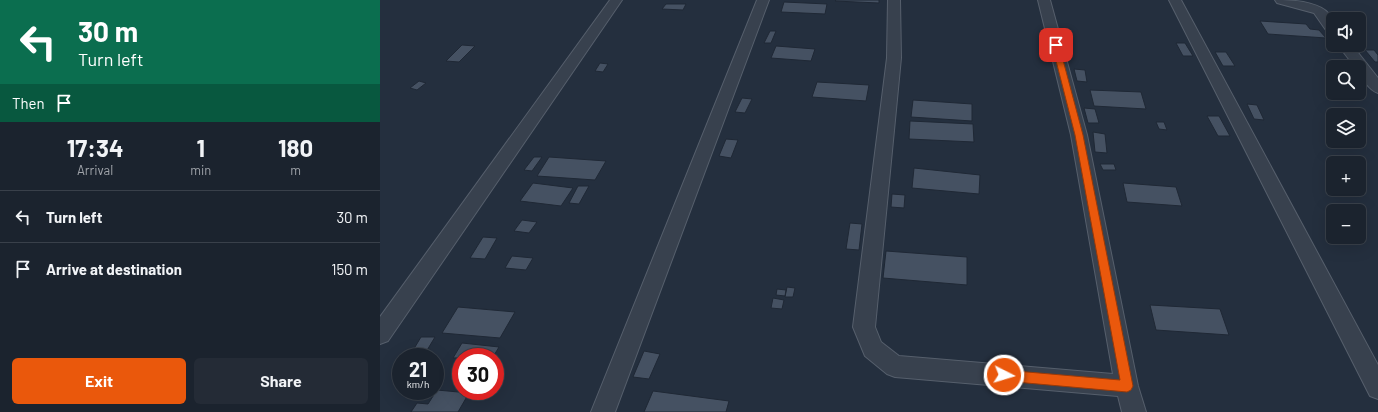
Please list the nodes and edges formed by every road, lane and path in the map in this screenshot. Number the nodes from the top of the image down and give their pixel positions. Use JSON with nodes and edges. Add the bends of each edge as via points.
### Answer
{"nodes":[{"id":1,"x":616,"y":0,"type":"edge"},
{"id":2,"x":763,"y":0,"type":"edge"},
{"id":3,"x":894,"y":0,"type":"edge"},
{"id":4,"x":1044,"y":0,"type":"edge"},
{"id":5,"x":1175,"y":0,"type":"edge"},
{"id":6,"x":1281,"y":0,"type":"edge"},
{"id":7,"x":1326,"y":21,"type":"edge"},
{"id":8,"x":1350,"y":52,"type":"edge"},
{"id":9,"x":1378,"y":88,"type":"edge"},
{"id":10,"x":380,"y":334,"type":"edge"},
{"id":11,"x":1127,"y":386,"type":"junction"},
{"id":12,"x":1378,"y":388,"type":"edge"},
{"id":13,"x":603,"y":412,"type":"edge"},
{"id":14,"x":1134,"y":412,"type":"edge"}],
"edges":[{"from":1,"to":10,"type":"street"},
{"from":2,"to":13,"type":"street"},
{"from":3,"to":11,"type":"street","via":[[894,58],[864,327],[873,349],[895,366]]},
{"from":4,"to":11,"type":"street","via":[[1079,135]]},
{"from":5,"to":12,"type":"street"},
{"from":6,"to":7,"type":"street","via":[[1318,10]]},
{"from":8,"to":9,"type":"street"},
{"from":11,"to":14,"type":"street"}]}
